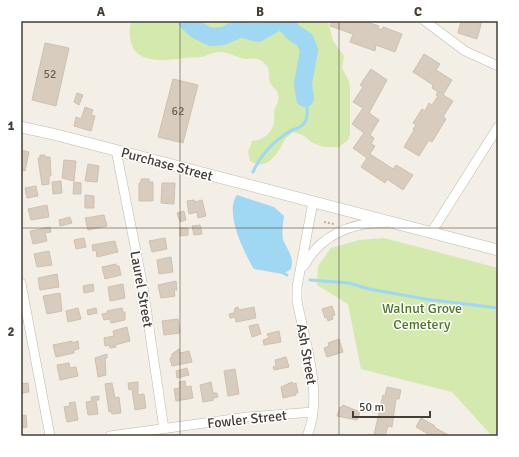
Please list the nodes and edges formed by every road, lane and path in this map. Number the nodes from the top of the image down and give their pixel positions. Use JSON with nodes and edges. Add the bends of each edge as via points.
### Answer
{"nodes":[{"id":1,"x":425,"y":21,"type":"edge"},
{"id":2,"x":498,"y":66,"type":"edge"},
{"id":3,"x":21,"y":127,"type":"edge"},
{"id":4,"x":498,"y":127,"type":"edge"},
{"id":5,"x":116,"y":150,"type":"junction"},
{"id":6,"x":313,"y":202,"type":"junction"},
{"id":7,"x":393,"y":223,"type":"junction"},
{"id":8,"x":431,"y":233,"type":"junction"},
{"id":9,"x":498,"y":250,"type":"edge"},
{"id":10,"x":300,"y":272,"type":"junction"},
{"id":11,"x":21,"y":283,"type":"edge"},
{"id":12,"x":313,"y":412,"type":"junction"},
{"id":13,"x":164,"y":429,"type":"junction"},
{"id":14,"x":50,"y":436,"type":"edge"},
{"id":15,"x":110,"y":436,"type":"edge"},
{"id":16,"x":307,"y":436,"type":"edge"}],
"edges":[{"from":1,"to":2,"type":"street","via":[[465,51]]},
{"from":3,"to":5,"type":"street","name":"Purchase Street"},
{"from":4,"to":8,"type":"street"},
{"from":5,"to":6,"type":"street","name":"Purchase Street"},
{"from":5,"to":13,"type":"street","name":"Laurel Street","via":[[143,287]]},
{"from":6,"to":7,"type":"street","name":"Ash Street"},
{"from":6,"to":10,"type":"street","name":"Ash Street"},
{"from":7,"to":8,"type":"street","name":"Ash Street"},
{"from":7,"to":10,"type":"street","name":"Ash Street","via":[[359,224],[344,229],[318,246]]},
{"from":8,"to":9,"type":"street","name":"Ash Street"},
{"from":10,"to":12,"type":"street","name":"Ash Street","via":[[298,301],[313,377]]},
{"from":11,"to":14,"type":"street"},
{"from":12,"to":13,"type":"street","name":"Fowler Street","via":[[248,417]]},
{"from":12,"to":16,"type":"street","name":"Ash Street"},
{"from":13,"to":15,"type":"street","name":"Fowler Street"}]}
